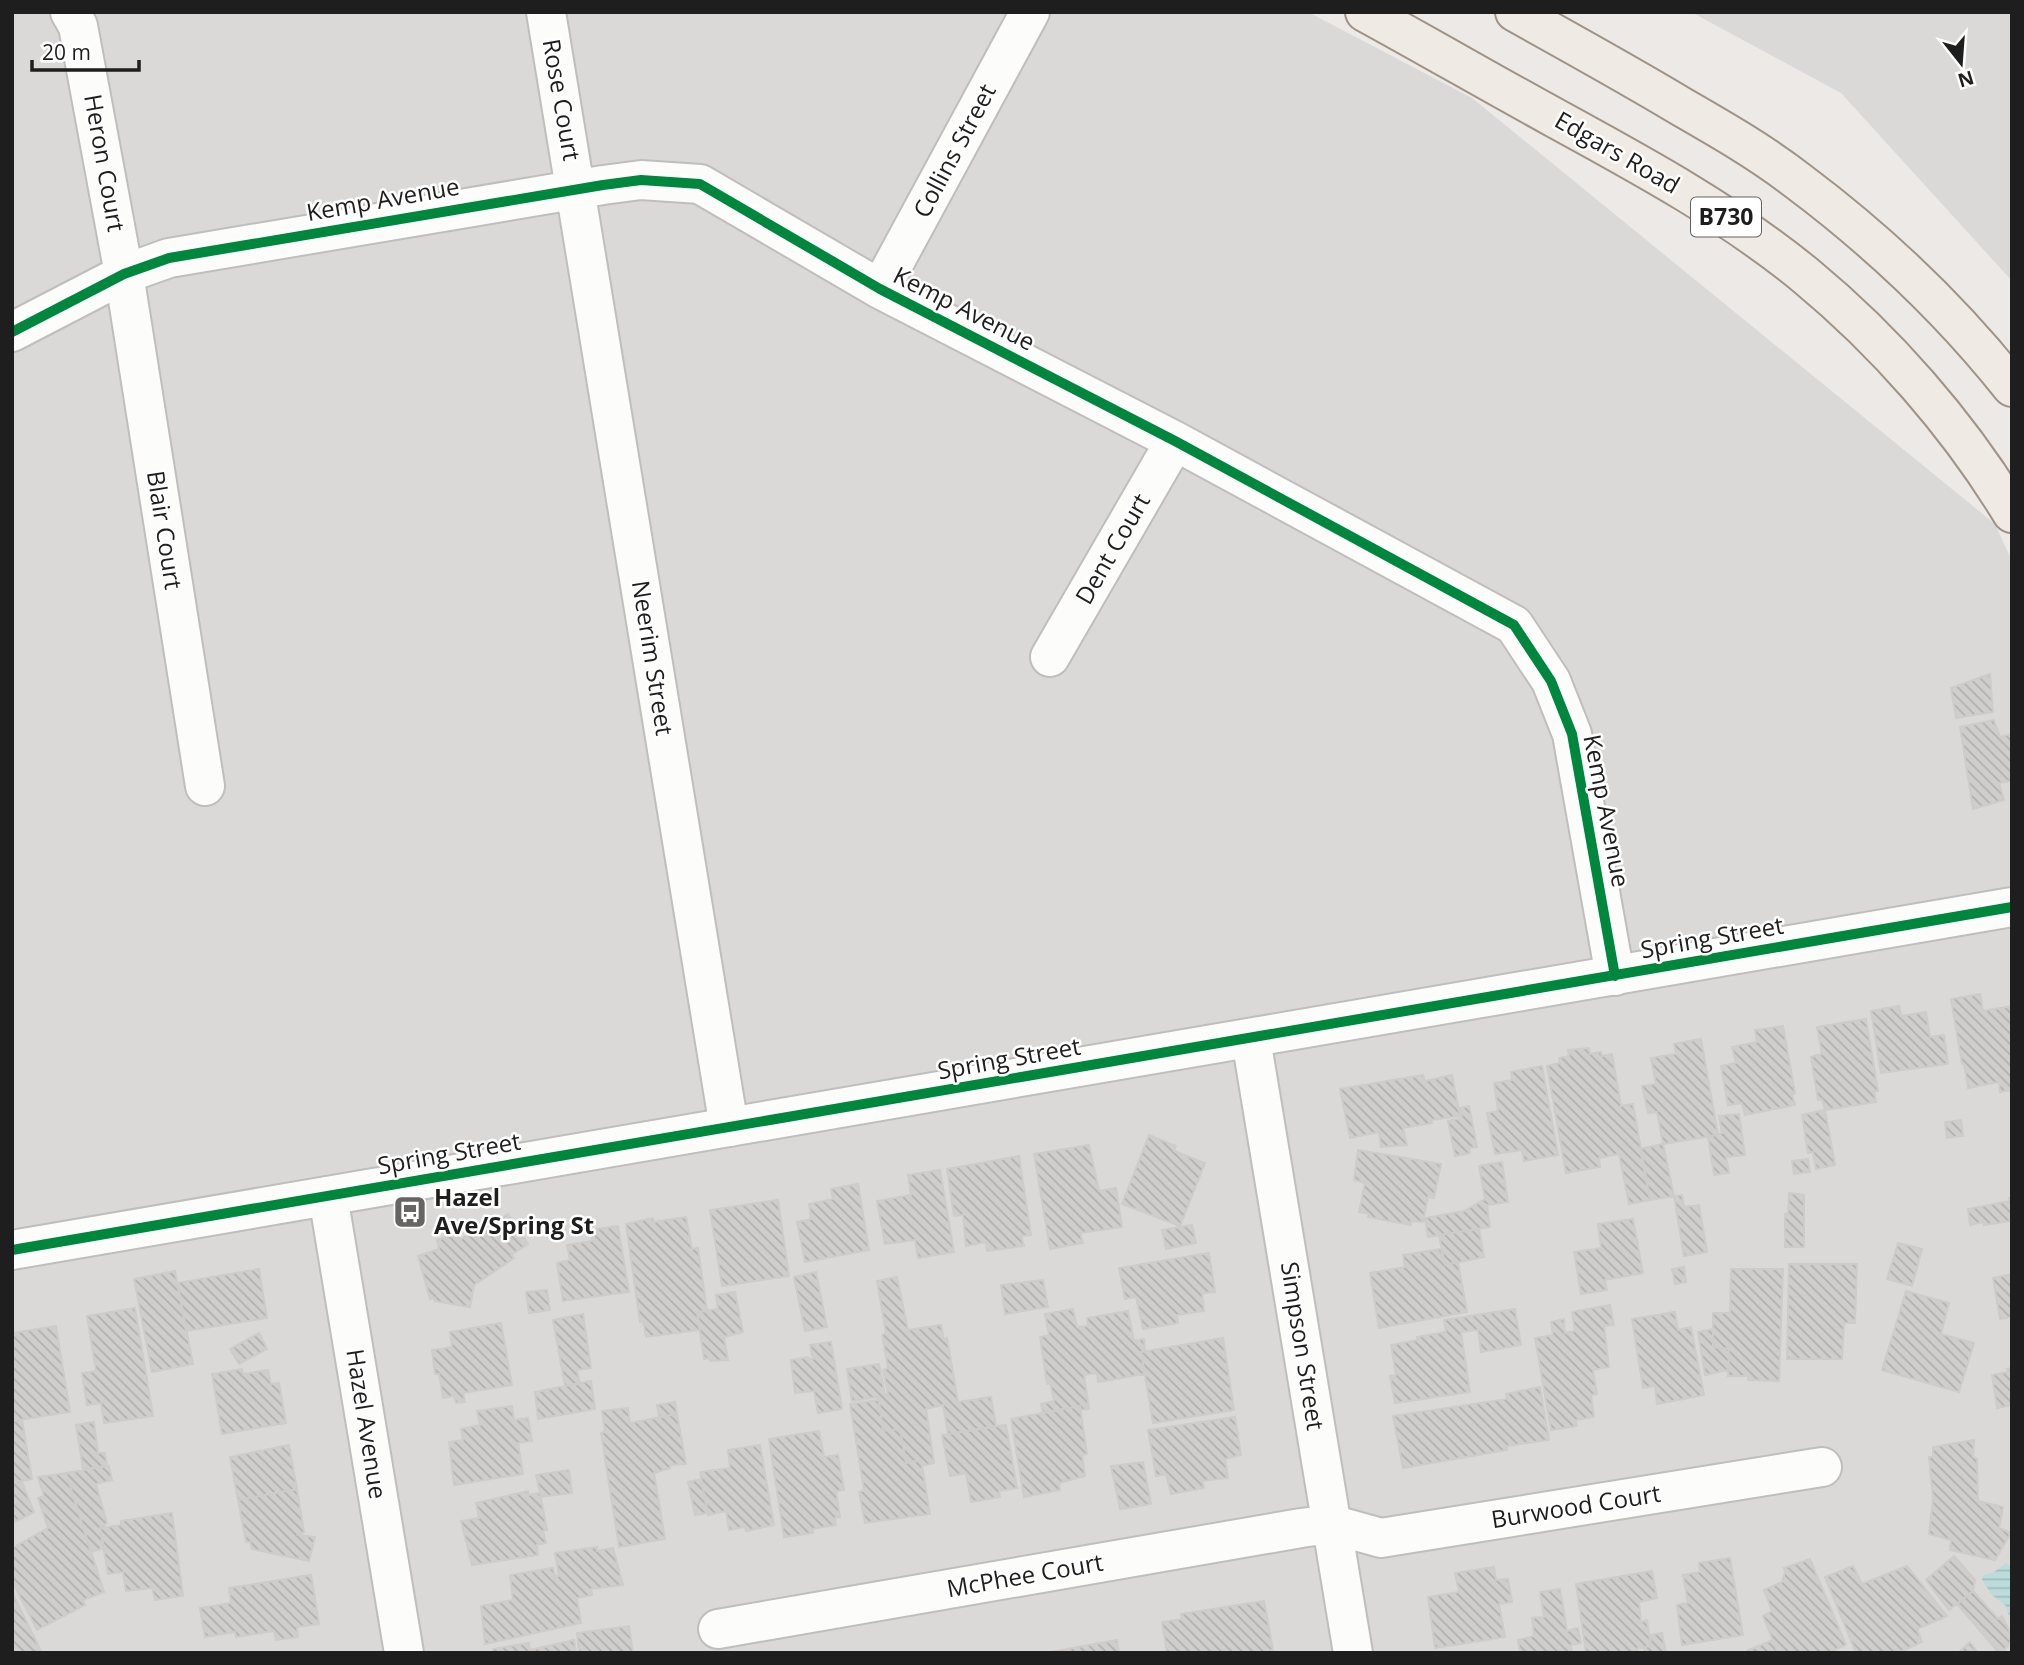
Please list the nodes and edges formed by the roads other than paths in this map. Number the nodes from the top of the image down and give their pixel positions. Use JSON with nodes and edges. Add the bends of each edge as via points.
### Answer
{"nodes":[{"id":1,"x":70,"y":12,"type":"edge"},
{"id":2,"x":546,"y":12,"type":"edge"},
{"id":3,"x":1030,"y":12,"type":"edge"},
{"id":4,"x":1365,"y":12,"type":"edge"},
{"id":5,"x":1524,"y":14,"type":"edge"},
{"id":6,"x":576,"y":189,"type":"junction"},
{"id":7,"x":124,"y":274,"type":"junction"},
{"id":8,"x":880,"y":289,"type":"junction"},
{"id":9,"x":12,"y":332,"type":"edge"},
{"id":10,"x":2012,"y":387,"type":"edge"},
{"id":11,"x":1175,"y":441,"type":"junction"},
{"id":12,"x":2012,"y":513,"type":"edge"},
{"id":13,"x":1050,"y":657,"type":"dead end"},
{"id":14,"x":205,"y":786,"type":"dead end"},
{"id":15,"x":2012,"y":908,"type":"edge"},
{"id":16,"x":1615,"y":976,"type":"junction"},
{"id":17,"x":1251,"y":1040,"type":"junction"},
{"id":18,"x":729,"y":1127,"type":"junction"},
{"id":19,"x":328,"y":1196,"type":"junction"},
{"id":20,"x":12,"y":1250,"type":"edge"},
{"id":21,"x":1822,"y":1467,"type":"dead end"},
{"id":22,"x":1331,"y":1524,"type":"junction"},
{"id":23,"x":718,"y":1629,"type":"dead end"},
{"id":24,"x":404,"y":1653,"type":"edge"},
{"id":25,"x":1353,"y":1653,"type":"edge"}],
"edges":[{"from":1,"to":7,"type":"street","name":"Heron Court","via":[[78,26]]},
{"from":2,"to":6,"type":"street","name":"Rose Court"},
{"from":3,"to":8,"type":"street","name":"Collins Street"},
{"from":4,"to":12,"type":"main road","name":"Edgars Road","number":"B730","via":[[1659,175],[1737,224],[1805,275],[1880,345],[1934,405]]},
{"from":5,"to":10,"type":"main road","number":"B730","via":[[1797,180],[1908,272]]},
{"from":6,"to":7,"type":"street","name":"Kemp Avenue","via":[[169,258]]},
{"from":6,"to":8,"type":"street","name":"Kemp Avenue","via":[[641,180],[700,184]]},
{"from":6,"to":18,"type":"street","name":"Neerim Street"},
{"from":7,"to":9,"type":"street","name":"Kemp Avenue"},
{"from":7,"to":14,"type":"street","name":"Blair Court"},
{"from":8,"to":11,"type":"street","name":"Kemp Avenue"},
{"from":11,"to":13,"type":"street","name":"Dent Court"},
{"from":11,"to":16,"type":"street","name":"Kemp Avenue","via":[[1514,625],[1550,681],[1572,734]]},
{"from":15,"to":16,"type":"street","name":"Spring Street"},
{"from":16,"to":17,"type":"street","name":"Spring Street"},
{"from":17,"to":18,"type":"street","name":"Spring Street"},
{"from":17,"to":22,"type":"street","name":"Simpson Street"},
{"from":18,"to":19,"type":"street","name":"Spring Street"},
{"from":19,"to":20,"type":"street","name":"Spring Street"},
{"from":19,"to":24,"type":"street","name":"Hazel Avenue"},
{"from":21,"to":22,"type":"street","name":"Burwood Court","via":[[1381,1538]]},
{"from":22,"to":23,"type":"street","name":"McPhee Court"},
{"from":22,"to":25,"type":"street","name":"Simpson Street"}]}
